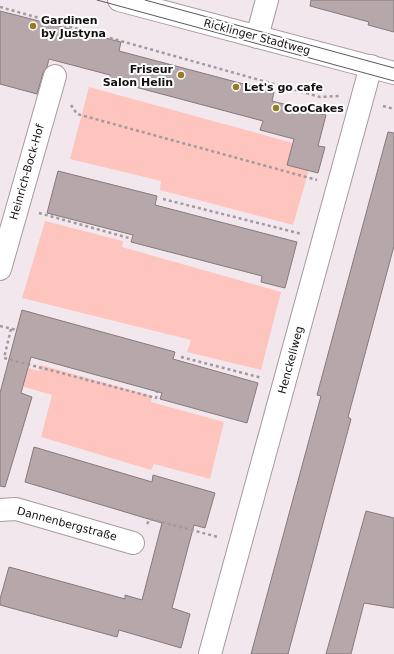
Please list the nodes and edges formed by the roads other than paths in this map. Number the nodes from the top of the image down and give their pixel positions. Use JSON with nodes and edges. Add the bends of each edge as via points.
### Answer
{"nodes":[{"id":1,"x":120,"y":0,"type":"edge"},
{"id":2,"x":267,"y":0,"type":"edge"},
{"id":3,"x":257,"y":37,"type":"junction"},
{"id":4,"x":371,"y":66,"type":"junction"},
{"id":5,"x":394,"y":73,"type":"edge"},
{"id":6,"x":54,"y":78,"type":"road end"},
{"id":7,"x":0,"y":269,"type":"edge"},
{"id":8,"x":0,"y":510,"type":"edge"},
{"id":9,"x":133,"y":543,"type":"road end"},
{"id":10,"x":210,"y":654,"type":"edge"}],
"edges":[{"from":1,"to":3,"type":"street","name":"Ricklinger Stadtweg"},
{"from":2,"to":3,"type":"street"},
{"from":3,"to":4,"type":"street","name":"Ricklinger Stadtweg"},
{"from":4,"to":5,"type":"street","name":"Ricklinger Stadtweg"},
{"from":4,"to":10,"type":"street","name":"Henckellweg"},
{"from":6,"to":7,"type":"street","name":"Heinrich-Bock-Hof"},
{"from":8,"to":9,"type":"street","name":"Dannenbergstraße","via":[[16,509]]}]}
